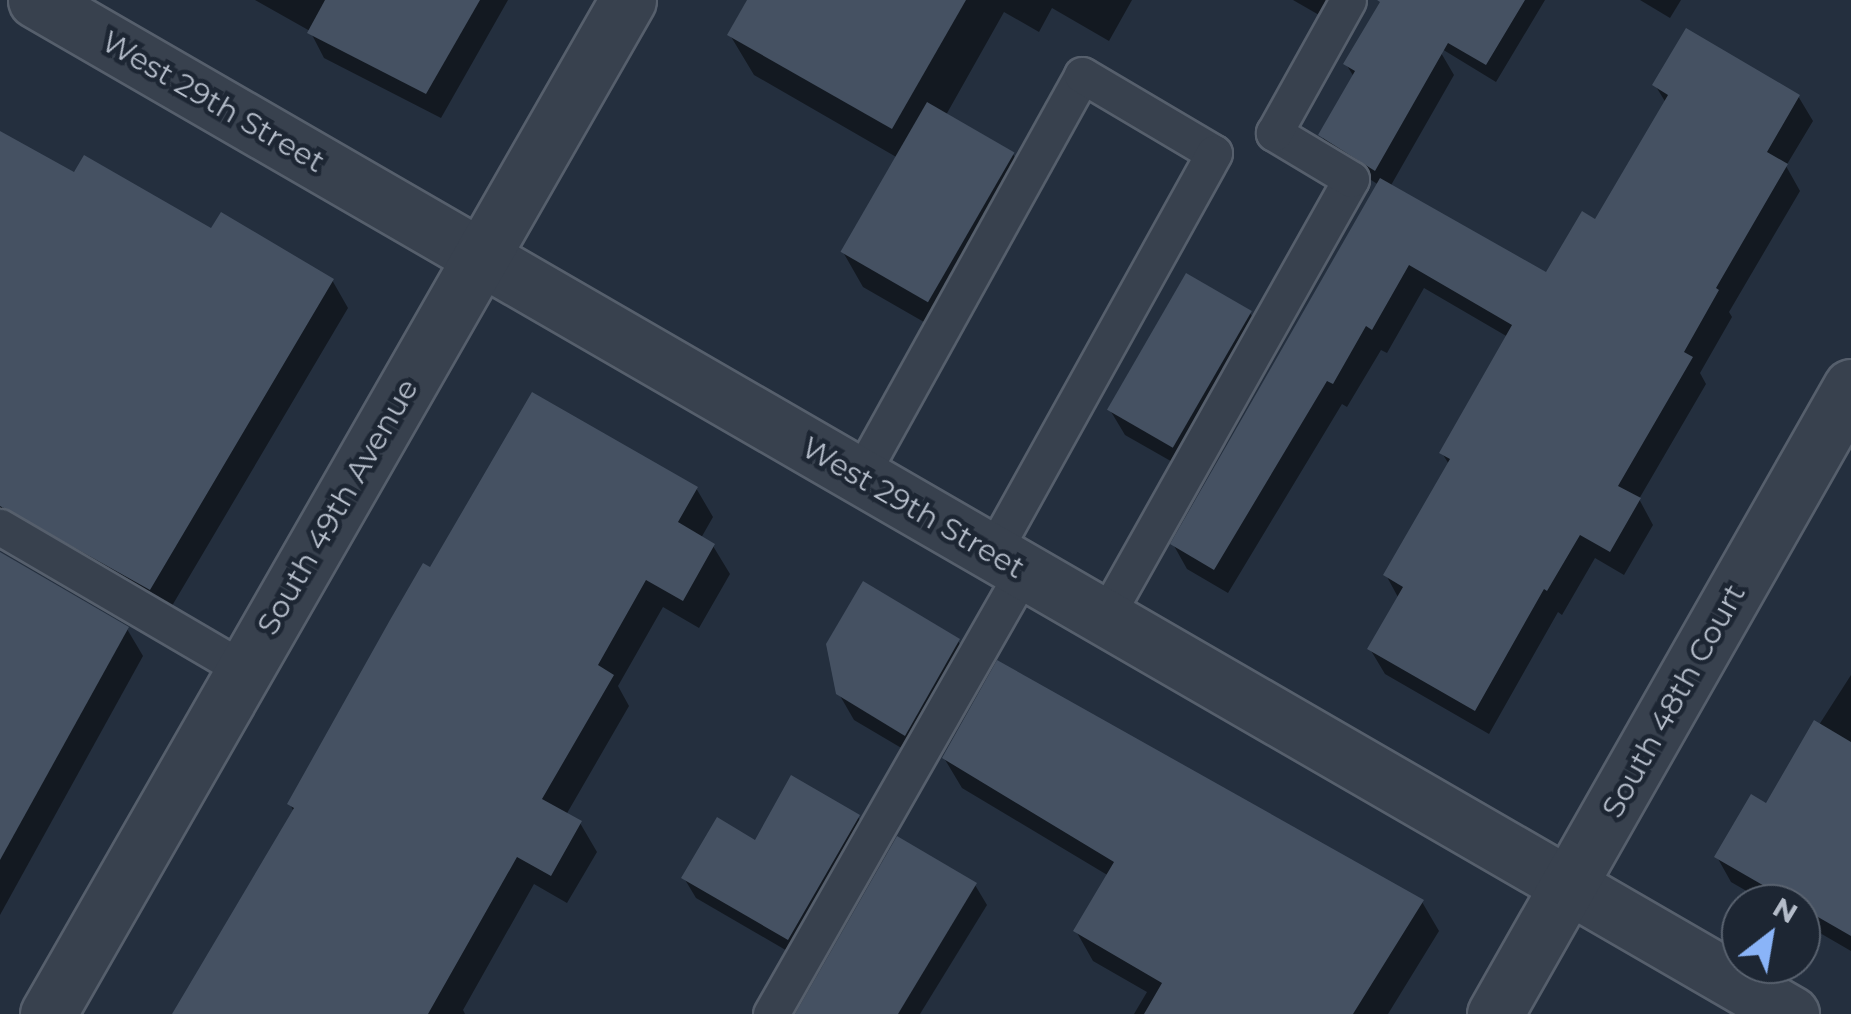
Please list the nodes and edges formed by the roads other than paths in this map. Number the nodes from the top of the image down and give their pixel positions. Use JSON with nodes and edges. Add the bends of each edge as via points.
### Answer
{"nodes":[{"id":1,"x":36,"y":0,"type":"edge"},
{"id":2,"x":628,"y":0,"type":"edge"},
{"id":3,"x":1348,"y":0,"type":"edge"},
{"id":4,"x":482,"y":257,"type":"junction"},
{"id":5,"x":1851,"y":387,"type":"edge"},
{"id":6,"x":860,"y":476,"type":"junction"},
{"id":7,"x":0,"y":528,"type":"edge"},
{"id":8,"x":1008,"y":562,"type":"junction"},
{"id":9,"x":1106,"y":617,"type":"junction"},
{"id":10,"x":246,"y":670,"type":"junction"},
{"id":11,"x":1569,"y":885,"type":"junction"},
{"id":12,"x":48,"y":1014,"type":"edge"},
{"id":13,"x":771,"y":1014,"type":"edge"},
{"id":14,"x":1496,"y":1014,"type":"edge"},
{"id":15,"x":1791,"y":1014,"type":"edge"}],
"edges":[{"from":1,"to":4,"type":"street","name":"West 29th Street"},
{"from":2,"to":4,"type":"street","name":"South 49th Avenue"},
{"from":3,"to":9,"type":"lane","via":[[1274,133],[1351,179]]},
{"from":4,"to":6,"type":"street","name":"West 29th Street"},
{"from":4,"to":10,"type":"street","name":"South 49th Avenue"},
{"from":5,"to":11,"type":"street","name":"South 48th Court"},
{"from":6,"to":8,"type":"street","name":"West 29th Street"},
{"from":6,"to":8,"type":"lane","via":[[1082,75],[1214,154]]},
{"from":7,"to":10,"type":"lane"},
{"from":8,"to":9,"type":"street","name":"West 29th Street"},
{"from":8,"to":13,"type":"lane"},
{"from":9,"to":11,"type":"street","name":"West 29th Street"},
{"from":10,"to":12,"type":"street","name":"South 49th Avenue"},
{"from":11,"to":14,"type":"street","name":"South 48th Court"},
{"from":11,"to":15,"type":"street","name":"West 29th Street"}]}
